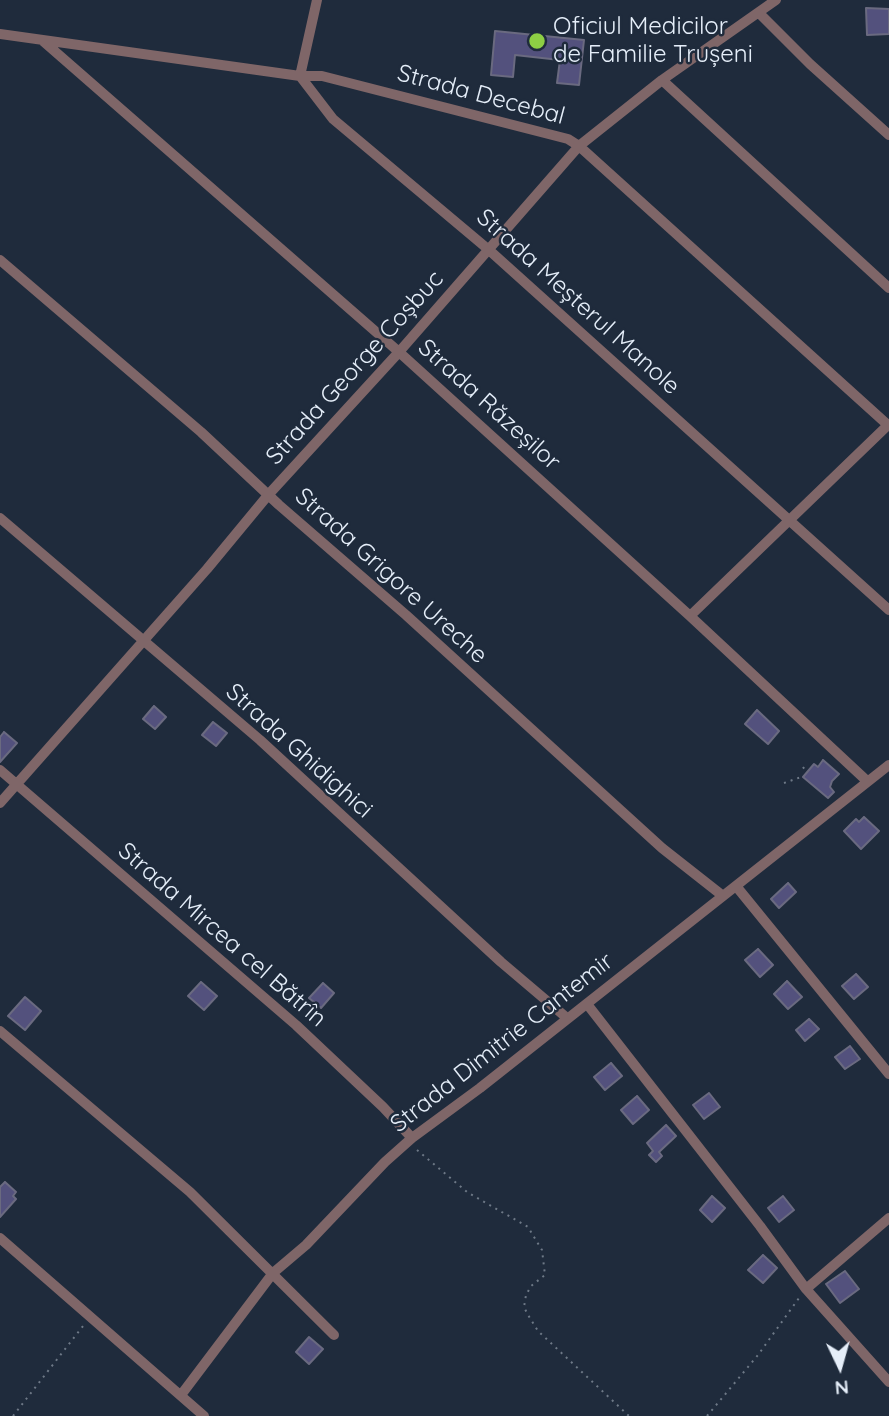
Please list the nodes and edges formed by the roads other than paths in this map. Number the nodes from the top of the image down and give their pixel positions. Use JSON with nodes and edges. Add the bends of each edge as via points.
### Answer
{"nodes":[{"id":1,"x":317,"y":0,"type":"edge"},
{"id":2,"x":776,"y":0,"type":"edge"},
{"id":3,"x":759,"y":13,"type":"junction"},
{"id":4,"x":0,"y":34,"type":"edge"},
{"id":5,"x":43,"y":41,"type":"junction"},
{"id":6,"x":300,"y":76,"type":"junction"},
{"id":7,"x":662,"y":80,"type":"junction"},
{"id":8,"x":889,"y":135,"type":"edge"},
{"id":9,"x":579,"y":146,"type":"junction"},
{"id":10,"x":489,"y":250,"type":"junction"},
{"id":11,"x":0,"y":260,"type":"edge"},
{"id":12,"x":889,"y":288,"type":"edge"},
{"id":13,"x":399,"y":352,"type":"junction"},
{"id":14,"x":889,"y":425,"type":"edge"},
{"id":15,"x":269,"y":494,"type":"junction"},
{"id":16,"x":0,"y":518,"type":"edge"},
{"id":17,"x":789,"y":519,"type":"junction"},
{"id":18,"x":889,"y":610,"type":"edge"},
{"id":19,"x":690,"y":616,"type":"junction"},
{"id":20,"x":143,"y":640,"type":"junction"},
{"id":21,"x":889,"y":765,"type":"edge"},
{"id":22,"x":0,"y":769,"type":"edge"},
{"id":23,"x":867,"y":781,"type":"junction"},
{"id":24,"x":16,"y":784,"type":"junction"},
{"id":25,"x":0,"y":803,"type":"edge"},
{"id":26,"x":736,"y":886,"type":"junction"},
{"id":27,"x":723,"y":896,"type":"junction"},
{"id":28,"x":587,"y":1004,"type":"junction"},
{"id":29,"x":567,"y":1018,"type":"junction"},
{"id":30,"x":0,"y":1031,"type":"edge"},
{"id":31,"x":889,"y":1074,"type":"edge"},
{"id":32,"x":412,"y":1138,"type":"junction"},
{"id":33,"x":889,"y":1217,"type":"edge"},
{"id":34,"x":0,"y":1238,"type":"edge"},
{"id":35,"x":273,"y":1273,"type":"junction"},
{"id":36,"x":806,"y":1289,"type":"junction"},
{"id":37,"x":334,"y":1335,"type":"dead end"},
{"id":38,"x":889,"y":1382,"type":"edge"},
{"id":39,"x":181,"y":1395,"type":"junction"},
{"id":40,"x":204,"y":1416,"type":"edge"}],
"edges":[{"from":1,"to":6,"type":"street"},
{"from":2,"to":3,"type":"street","name":"Strada George Coșbuc"},
{"from":3,"to":7,"type":"street","name":"Strada George Coșbuc"},
{"from":3,"to":8,"type":"street"},
{"from":4,"to":5,"type":"street","name":"Strada Decebal"},
{"from":5,"to":6,"type":"street","name":"Strada Decebal"},
{"from":5,"to":13,"type":"street","name":"Strada Răzeșilor"},
{"from":6,"to":9,"type":"street","name":"Strada Decebal","via":[[322,76],[464,111]]},
{"from":6,"to":10,"type":"street","name":"Strada Meșterul Manole","via":[[333,119]]},
{"from":7,"to":9,"type":"street","name":"Strada George Coșbuc"},
{"from":7,"to":12,"type":"street"},
{"from":9,"to":10,"type":"street","name":"Strada George Coșbuc"},
{"from":9,"to":14,"type":"street","name":"Strada Decebal"},
{"from":10,"to":13,"type":"street","name":"Strada George Coșbuc"},
{"from":10,"to":17,"type":"street","name":"Strada Meșterul Manole"},
{"from":11,"to":15,"type":"street","name":"Strada Grigore Ureche"},
{"from":13,"to":15,"type":"street","name":"Strada George Coșbuc"},
{"from":13,"to":19,"type":"street","name":"Strada Răzeșilor"},
{"from":14,"to":17,"type":"street"},
{"from":15,"to":20,"type":"street","name":"Strada George Coșbuc"},
{"from":15,"to":27,"type":"street","name":"Strada Grigore Ureche","via":[[662,848]]},
{"from":16,"to":20,"type":"street","name":"Strada Ghidighici"},
{"from":17,"to":18,"type":"street","name":"Strada Meșterul Manole"},
{"from":17,"to":19,"type":"street"},
{"from":19,"to":23,"type":"street","name":"Strada Răzeșilor"},
{"from":20,"to":24,"type":"street","name":"Strada George Coșbuc"},
{"from":20,"to":29,"type":"street","name":"Strada Ghidighici"},
{"from":21,"to":23,"type":"street","name":"Strada Dimitrie Cantemir"},
{"from":22,"to":24,"type":"street","name":"Strada Mircea cel Bătrîn"},
{"from":23,"to":26,"type":"street","name":"Strada Dimitrie Cantemir"},
{"from":24,"to":25,"type":"street","name":"Strada George Coșbuc"},
{"from":24,"to":32,"type":"street","name":"Strada Mircea cel Bătrîn","via":[[296,1025]]},
{"from":26,"to":27,"type":"street","name":"Strada Dimitrie Cantemir"},
{"from":26,"to":31,"type":"street"},
{"from":27,"to":28,"type":"street","name":"Strada Dimitrie Cantemir"},
{"from":28,"to":29,"type":"street","name":"Strada Dimitrie Cantemir"},
{"from":28,"to":36,"type":"street"},
{"from":29,"to":32,"type":"street","name":"Strada Dimitrie Cantemir"},
{"from":30,"to":35,"type":"street","via":[[165,1169]]},
{"from":32,"to":35,"type":"street","name":"Strada Dimitrie Cantemir"},
{"from":33,"to":36,"type":"street"},
{"from":34,"to":39,"type":"street"},
{"from":35,"to":37,"type":"street"},
{"from":35,"to":39,"type":"street","name":"Strada Dimitrie Cantemir"},
{"from":36,"to":38,"type":"street"},
{"from":39,"to":40,"type":"street"}]}
